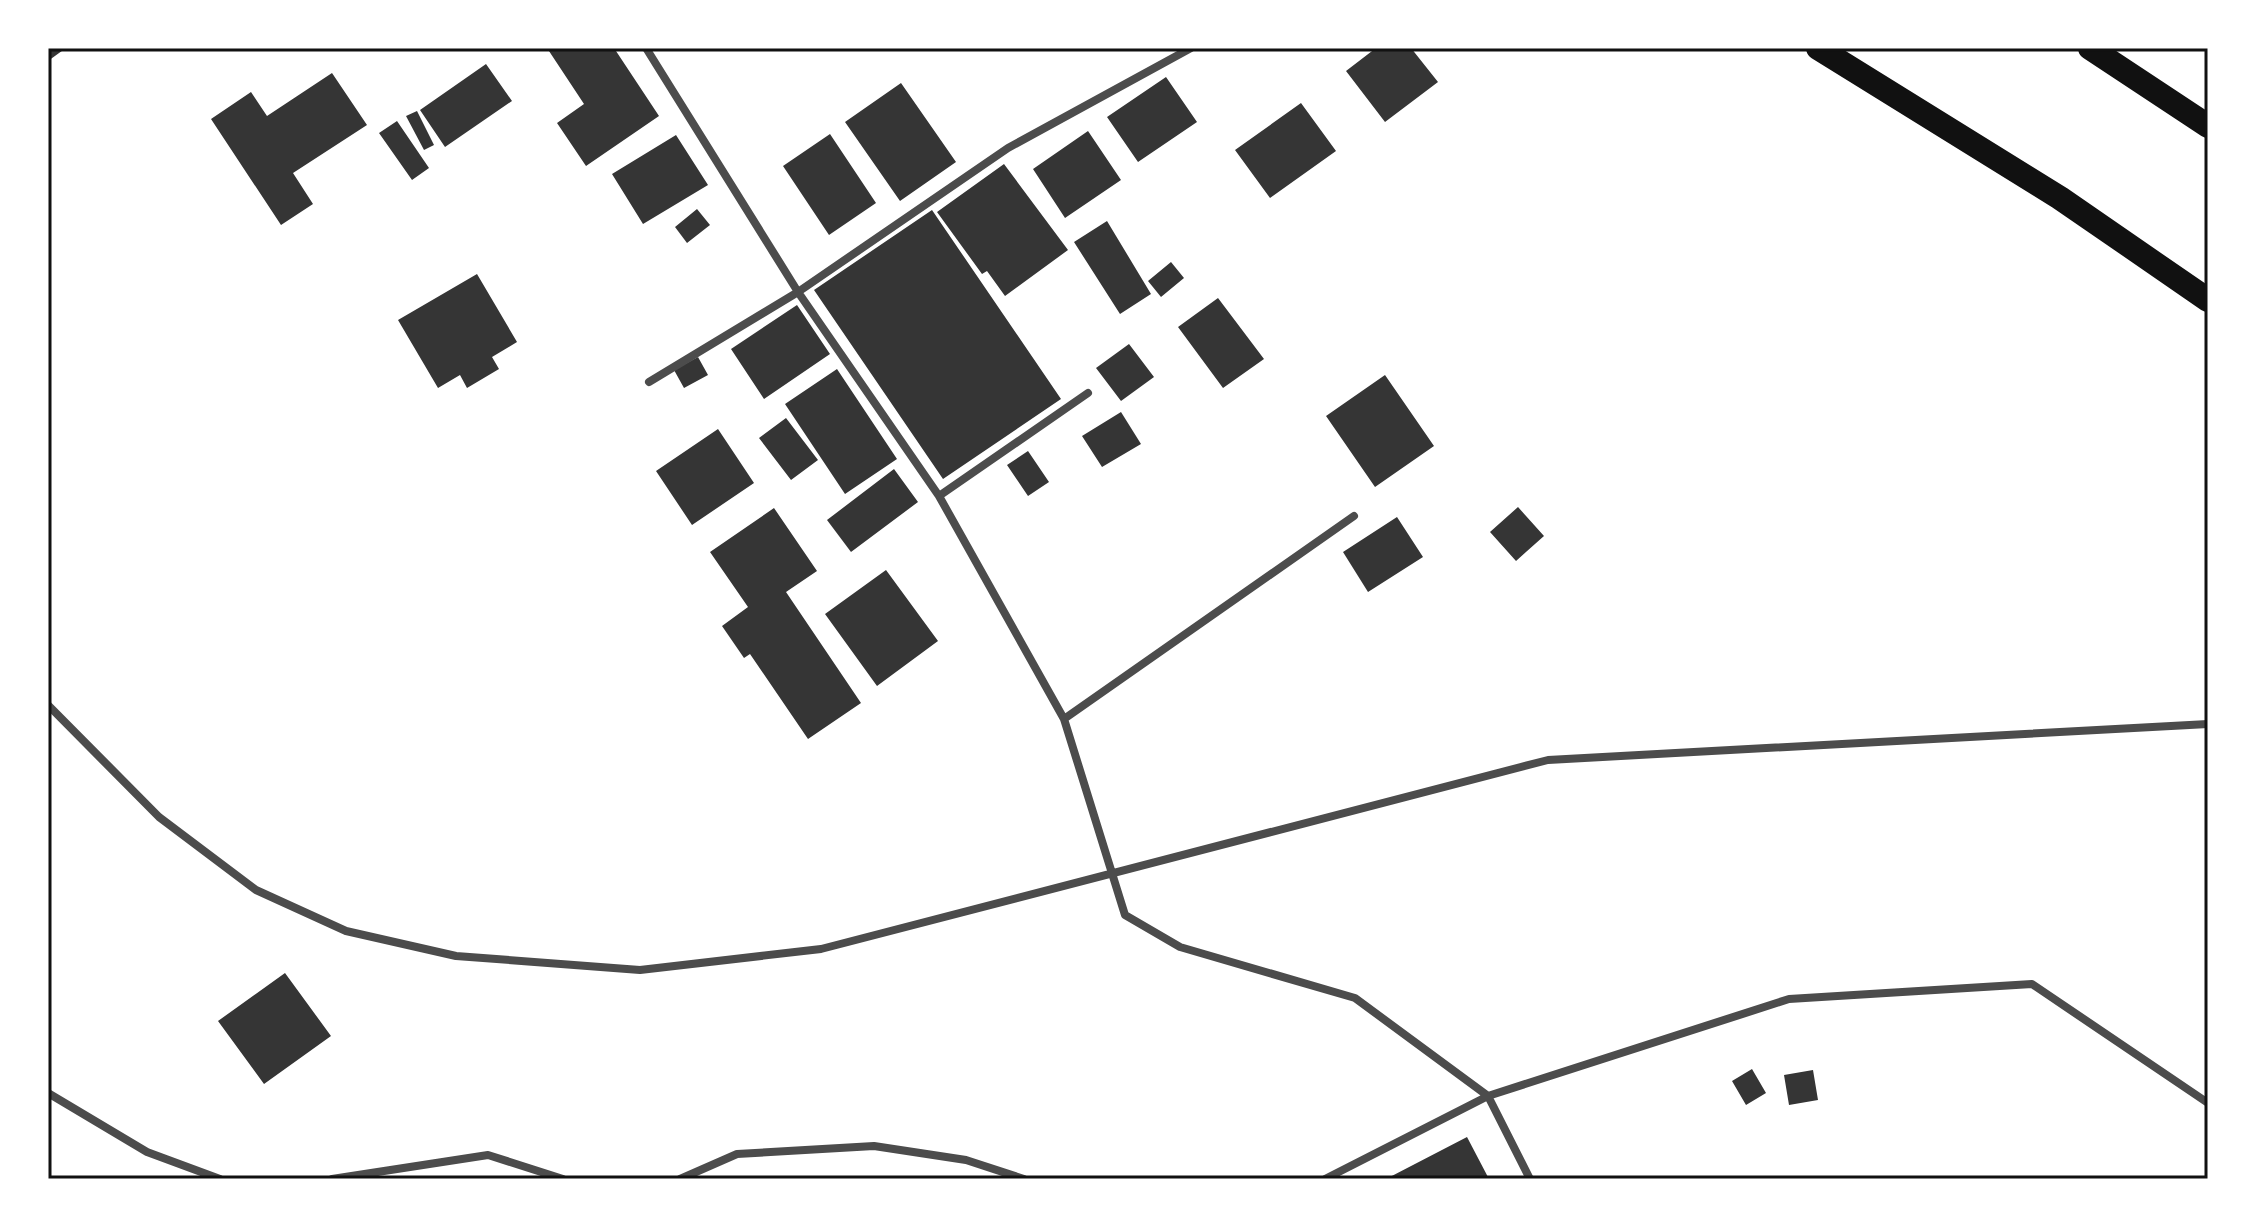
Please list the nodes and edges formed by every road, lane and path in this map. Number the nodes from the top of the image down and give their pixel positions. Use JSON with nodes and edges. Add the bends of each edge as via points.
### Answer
{"nodes":[{"id":1,"x":646,"y":48,"type":"edge"},
{"id":2,"x":1191,"y":48,"type":"edge"},
{"id":3,"x":1818,"y":48,"type":"edge"},
{"id":4,"x":2090,"y":48,"type":"edge"},
{"id":5,"x":2208,"y":126,"type":"edge"},
{"id":6,"x":798,"y":292,"type":"junction"},
{"id":7,"x":2208,"y":300,"type":"edge"},
{"id":8,"x":649,"y":382,"type":"dead end"},
{"id":9,"x":1088,"y":393,"type":"dead end"},
{"id":10,"x":939,"y":496,"type":"junction"},
{"id":11,"x":1354,"y":516,"type":"dead end"},
{"id":12,"x":48,"y":705,"type":"edge"},
{"id":13,"x":1064,"y":719,"type":"junction"},
{"id":14,"x":2208,"y":724,"type":"edge"},
{"id":15,"x":1115,"y":875,"type":"junction"},
{"id":16,"x":48,"y":1093,"type":"edge"},
{"id":17,"x":1488,"y":1096,"type":"junction"},
{"id":18,"x":2208,"y":1103,"type":"edge"},
{"id":19,"x":220,"y":1179,"type":"edge"},
{"id":20,"x":332,"y":1179,"type":"edge"},
{"id":21,"x":563,"y":1179,"type":"edge"},
{"id":22,"x":680,"y":1179,"type":"edge"},
{"id":23,"x":1024,"y":1179,"type":"edge"},
{"id":24,"x":1325,"y":1179,"type":"edge"},
{"id":25,"x":1530,"y":1179,"type":"edge"}],
"edges":[{"from":1,"to":6,"type":"street"},
{"from":2,"to":6,"type":"street","via":[[1008,148]]},
{"from":3,"to":7,"type":"highway","via":[[2060,198]]},
{"from":4,"to":5,"type":"highway"},
{"from":6,"to":8,"type":"street"},
{"from":6,"to":10,"type":"street"},
{"from":9,"to":10,"type":"street"},
{"from":10,"to":13,"type":"street"},
{"from":11,"to":13,"type":"street"},
{"from":12,"to":15,"type":"street","via":[[159,817],[256,890],[346,931],[456,956],[640,970],[821,949]]},
{"from":13,"to":15,"type":"street"},
{"from":14,"to":15,"type":"street","via":[[1548,760]]},
{"from":15,"to":17,"type":"street","via":[[1125,915],[1180,947],[1355,998]]},
{"from":16,"to":19,"type":"street","via":[[147,1152]]},
{"from":17,"to":18,"type":"street","via":[[1789,999],[2032,984]]},
{"from":17,"to":24,"type":"street"},
{"from":17,"to":25,"type":"street"},
{"from":20,"to":21,"type":"street","via":[[488,1155]]},
{"from":22,"to":23,"type":"street","via":[[737,1154],[874,1146],[966,1160]]}]}
